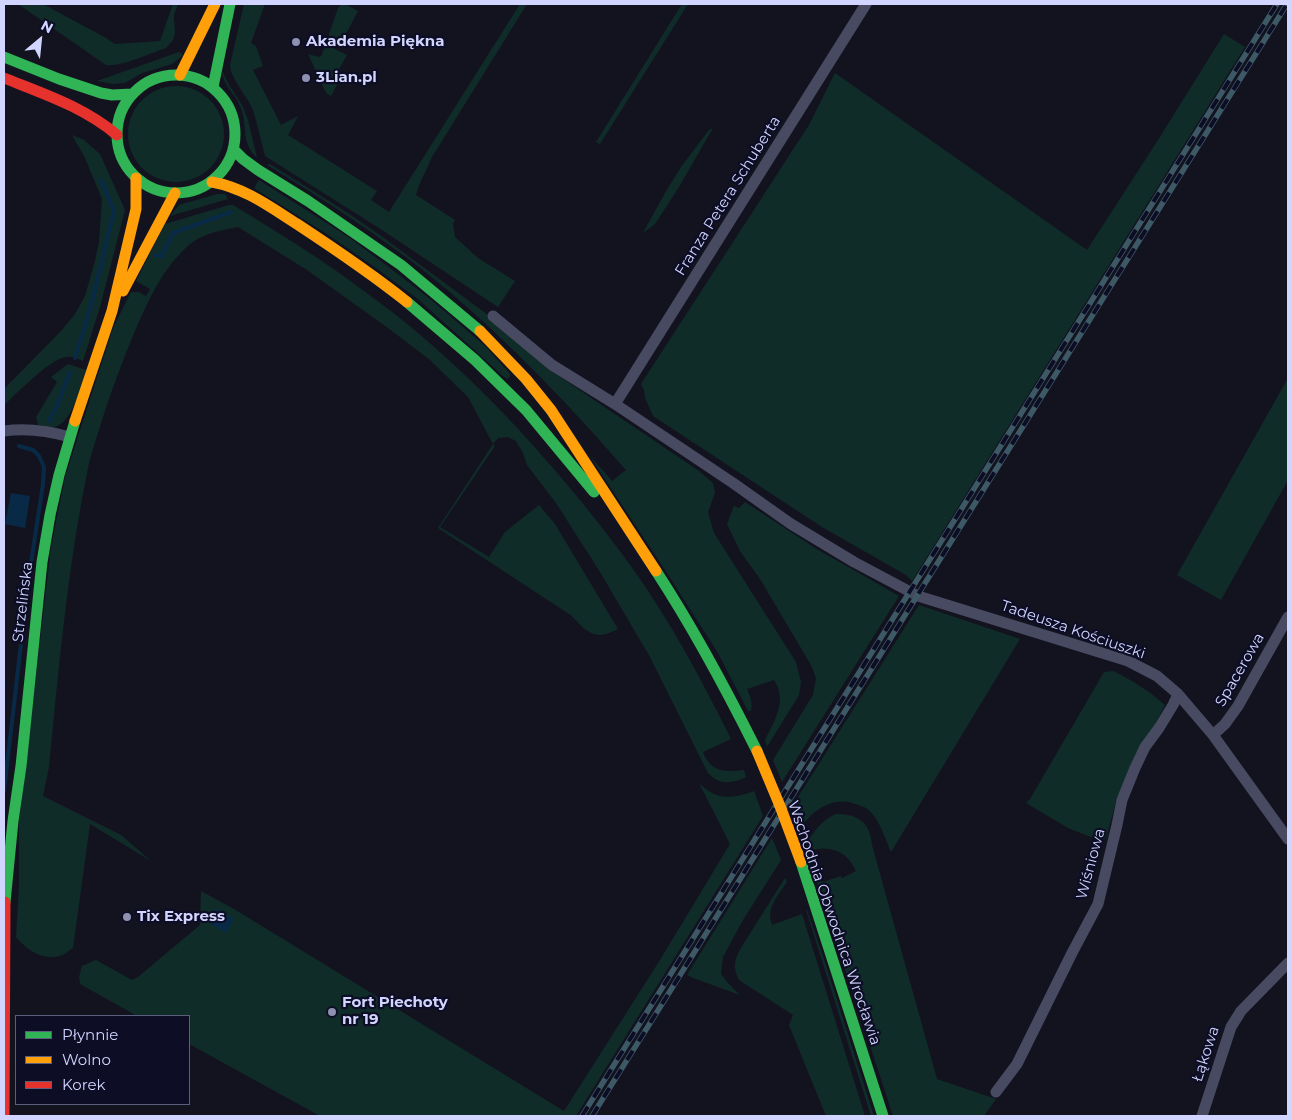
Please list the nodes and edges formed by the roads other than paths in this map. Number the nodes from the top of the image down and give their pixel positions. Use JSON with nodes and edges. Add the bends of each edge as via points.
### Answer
{"nodes":[{"id":1,"x":215,"y":4,"type":"edge"},
{"id":2,"x":230,"y":4,"type":"edge"},
{"id":3,"x":864,"y":4,"type":"edge"},
{"id":4,"x":4,"y":57,"type":"edge"},
{"id":5,"x":180,"y":75,"type":"junction"},
{"id":6,"x":4,"y":78,"type":"edge"},
{"id":7,"x":212,"y":87,"type":"junction"},
{"id":8,"x":132,"y":94,"type":"junction"},
{"id":9,"x":117,"y":135,"type":"junction"},
{"id":10,"x":234,"y":149,"type":"junction"},
{"id":11,"x":136,"y":178,"type":"junction"},
{"id":12,"x":212,"y":182,"type":"junction"},
{"id":13,"x":175,"y":194,"type":"junction"},
{"id":14,"x":112,"y":311,"type":"junction"},
{"id":15,"x":494,"y":316,"type":"dead end"},
{"id":16,"x":615,"y":404,"type":"junction"},
{"id":17,"x":4,"y":431,"type":"edge"},
{"id":18,"x":70,"y":437,"type":"junction"},
{"id":19,"x":664,"y":584,"type":"junction"},
{"id":20,"x":1288,"y":617,"type":"edge"},
{"id":21,"x":1178,"y":694,"type":"junction"},
{"id":22,"x":1213,"y":735,"type":"junction"},
{"id":23,"x":1288,"y":838,"type":"edge"},
{"id":24,"x":5,"y":956,"type":"edge"},
{"id":25,"x":1288,"y":963,"type":"edge"},
{"id":26,"x":996,"y":1092,"type":"dead end"},
{"id":27,"x":4,"y":1116,"type":"edge"},
{"id":28,"x":882,"y":1116,"type":"edge"},
{"id":29,"x":1202,"y":1116,"type":"edge"}],
"edges":[{"from":1,"to":5,"type":"main road"},
{"from":2,"to":7,"type":"main road"},
{"from":3,"to":16,"type":"street","name":"Franza Petera Schuberta"},
{"from":4,"to":8,"type":"main road","via":[[101,93]]},
{"from":5,"to":7,"type":"main road"},
{"from":5,"to":8,"type":"main road","via":[[161,77],[144,84]]},
{"from":6,"to":9,"type":"main road","via":[[78,109]]},
{"from":7,"to":10,"type":"main road","via":[[225,100],[233,116]]},
{"from":8,"to":9,"type":"main road","via":[[124,105]]},
{"from":9,"to":11,"type":"main road","via":[[119,150]]},
{"from":10,"to":12,"type":"main road"},
{"from":10,"to":19,"type":"main road","name":"Wschodnia Obwodnica Wrocławia","via":[[258,170],[401,265],[486,336],[551,410]]},
{"from":11,"to":13,"type":"main road","via":[[148,186]]},
{"from":11,"to":14,"type":"main road","name":"Strzelińska","via":[[136,209]]},
{"from":12,"to":13,"type":"main road","via":[[191,192]]},
{"from":12,"to":19,"type":"main road","name":"Wschodnia Obwodnica Wrocławia","via":[[245,192],[315,235],[394,291],[460,347],[547,435]]},
{"from":13,"to":14,"type":"main road","name":"Strzelińska"},
{"from":14,"to":18,"type":"main road","name":"Strzelińska"},
{"from":15,"to":16,"type":"street","name":"Tadeusza Kościuszki","via":[[552,365]]},
{"from":16,"to":21,"type":"street","name":"Tadeusza Kościuszki","via":[[791,524],[918,596],[1128,661],[1157,676]]},
{"from":17,"to":18,"type":"street","via":[[40,431]]},
{"from":18,"to":24,"type":"main road","name":"Strzelińska","via":[[42,562],[5,907]]},
{"from":19,"to":28,"type":"main road","name":"Wschodnia Obwodnica Wrocławia","bridge":true,"via":[[712,664],[757,751],[780,806]]},
{"from":20,"to":22,"type":"street","name":"Spacerowa","via":[[1238,706]]},
{"from":21,"to":22,"type":"street","name":"Tadeusza Kościuszki"},
{"from":21,"to":26,"type":"street","name":"Wiśniowa","via":[[1145,747],[1122,800],[1098,904],[1017,1064]]},
{"from":22,"to":23,"type":"street","name":"Tadeusza Kościuszki"},
{"from":24,"to":27,"type":"main road","name":"Strzelińska"},
{"from":25,"to":29,"type":"street","name":"Łąkowa","via":[[1241,1011],[1231,1027]]}]}
